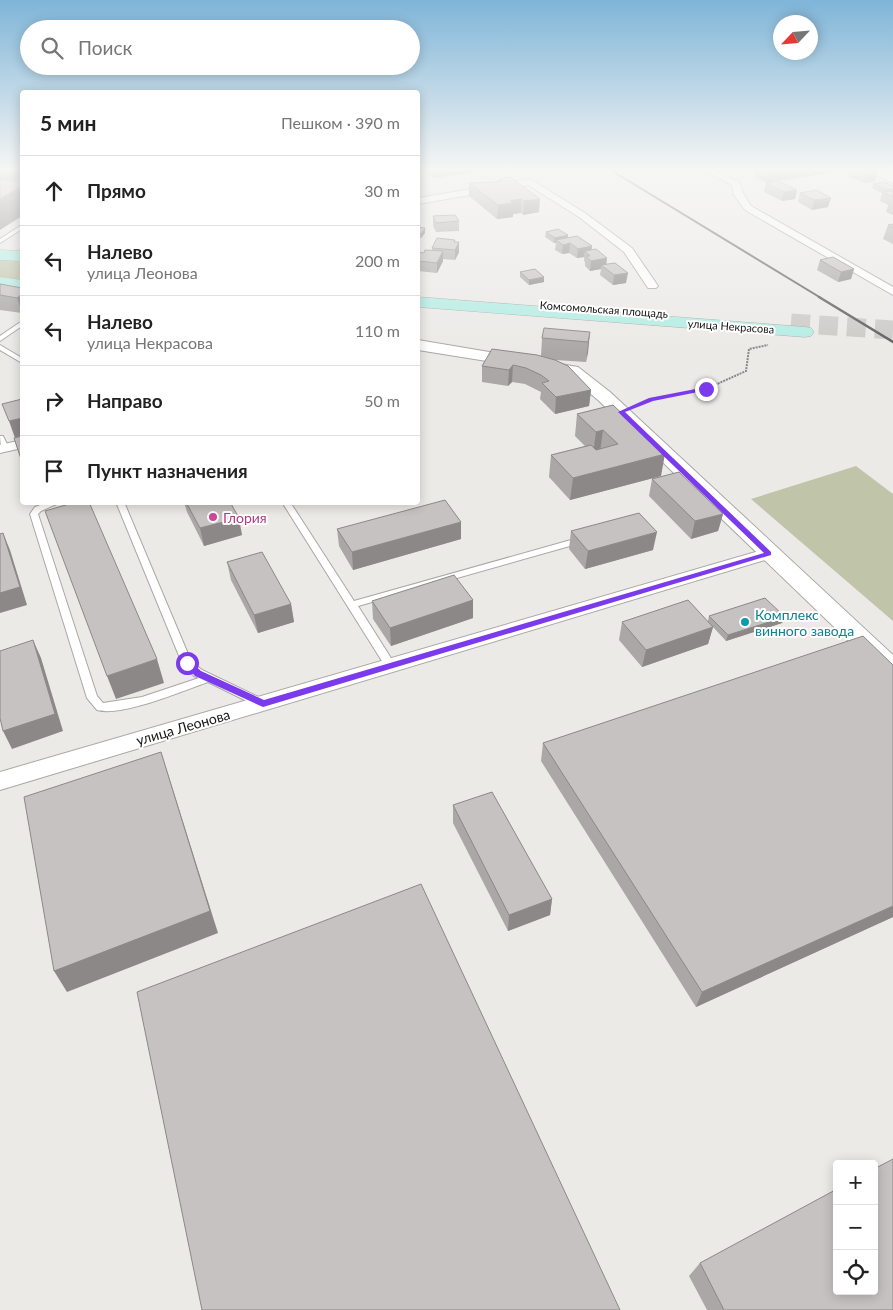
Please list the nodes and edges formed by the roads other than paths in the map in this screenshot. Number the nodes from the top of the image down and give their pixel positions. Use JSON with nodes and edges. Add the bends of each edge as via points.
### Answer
{"nodes":[{"id":1,"x":20,"y":230,"type":"edge"},
{"id":2,"x":602,"y":230,"type":"edge"},
{"id":3,"x":786,"y":230,"type":"edge"},
{"id":4,"x":0,"y":252,"type":"edge"},
{"id":5,"x":20,"y":256,"type":"edge"},
{"id":6,"x":0,"y":282,"type":"edge"},
{"id":7,"x":20,"y":286,"type":"edge"},
{"id":8,"x":652,"y":286,"type":"dead end"},
{"id":9,"x":893,"y":292,"type":"edge"},
{"id":10,"x":420,"y":296,"type":"edge"},
{"id":11,"x":420,"y":302,"type":"edge"},
{"id":12,"x":20,"y":325,"type":"edge"},
{"id":13,"x":798,"y":327,"type":"joint"},
{"id":14,"x":0,"y":339,"type":"edge"},
{"id":15,"x":420,"y":345,"type":"edge"},
{"id":16,"x":0,"y":347,"type":"edge"},
{"id":17,"x":20,"y":360,"type":"edge"},
{"id":18,"x":20,"y":444,"type":"edge"},
{"id":19,"x":2,"y":445,"type":"edge"},
{"id":20,"x":49,"y":505,"type":"edge"},
{"id":21,"x":121,"y":505,"type":"edge"},
{"id":22,"x":288,"y":505,"type":"edge"},
{"id":23,"x":595,"y":536,"type":"edge"},
{"id":24,"x":769,"y":553,"type":"junction"},
{"id":25,"x":351,"y":604,"type":"junction"},
{"id":26,"x":391,"y":666,"type":"junction"},
{"id":27,"x":893,"y":669,"type":"edge"},
{"id":28,"x":209,"y":678,"type":"junction"},
{"id":29,"x":263,"y":704,"type":"junction"},
{"id":30,"x":0,"y":778,"type":"edge"}],
"edges":[{"from":1,"to":4,"type":"lane"},
{"from":2,"to":8,"type":"street","via":[[628,250]]},
{"from":3,"to":9,"type":"street"},
{"from":4,"to":5,"type":"main road"},
{"from":6,"to":7,"type":"main road"},
{"from":10,"to":13,"type":"main road","name":"Комсомольская площадь"},
{"from":11,"to":13,"type":"main road","name":"улица Некрасова"},
{"from":12,"to":14,"type":"lane"},
{"from":15,"to":24,"type":"street","via":[[572,370],[621,412]]},
{"from":16,"to":17,"type":"lane"},
{"from":18,"to":19,"type":"street"},
{"from":20,"to":28,"type":"lane","via":[[34,514],[92,698],[100,707],[128,704]]},
{"from":21,"to":28,"type":"lane","via":[[187,663],[198,674]]},
{"from":22,"to":25,"type":"lane"},
{"from":23,"to":25,"type":"lane"},
{"from":24,"to":26,"type":"street","name":"улица Леонова"},
{"from":24,"to":27,"type":"street"},
{"from":25,"to":26,"type":"lane"},
{"from":26,"to":29,"type":"street","name":"улица Леонова"},
{"from":28,"to":29,"type":"lane"},
{"from":29,"to":30,"type":"street","name":"улица Леонова"}]}
